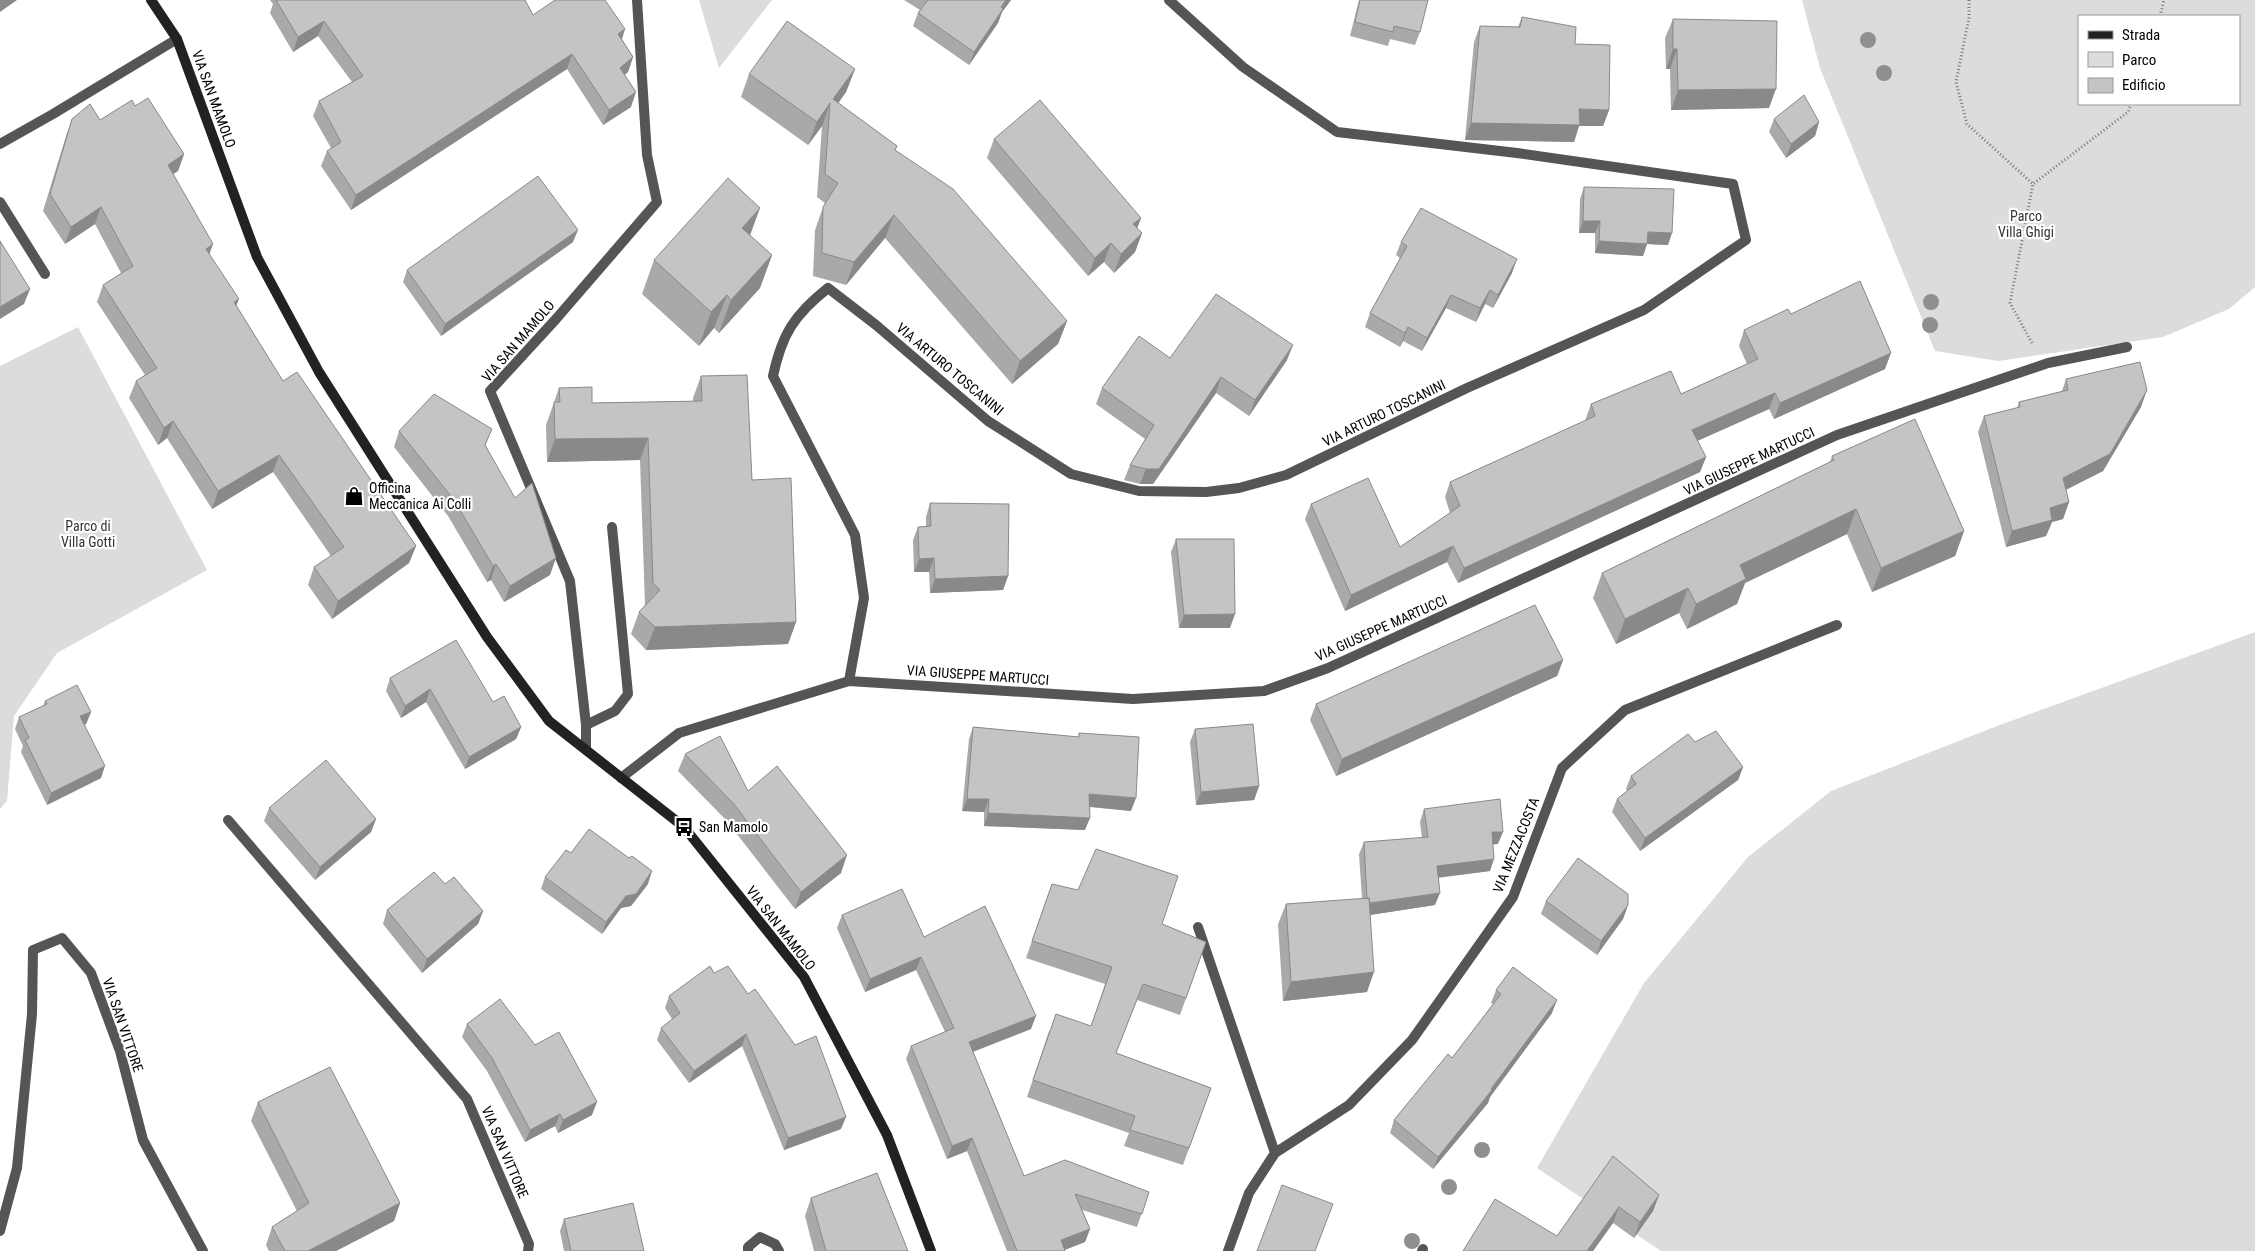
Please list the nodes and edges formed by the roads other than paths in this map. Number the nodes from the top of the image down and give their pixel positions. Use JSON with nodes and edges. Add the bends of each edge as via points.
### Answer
{"nodes":[{"id":1,"x":151,"y":0,"type":"edge"},
{"id":2,"x":638,"y":0,"type":"edge"},
{"id":3,"x":1169,"y":0,"type":"edge"},
{"id":4,"x":177,"y":39,"type":"junction"},
{"id":5,"x":0,"y":144,"type":"edge"},
{"id":6,"x":0,"y":202,"type":"edge"},
{"id":7,"x":45,"y":274,"type":"dead end"},
{"id":8,"x":2127,"y":347,"type":"dead end"},
{"id":9,"x":612,"y":526,"type":"dead end"},
{"id":10,"x":1837,"y":625,"type":"dead end"},
{"id":11,"x":849,"y":681,"type":"junction"},
{"id":12,"x":586,"y":725,"type":"junction"},
{"id":13,"x":586,"y":748,"type":"junction"},
{"id":14,"x":621,"y":778,"type":"junction"},
{"id":15,"x":228,"y":820,"type":"dead end"},
{"id":16,"x":1198,"y":927,"type":"dead end"},
{"id":17,"x":1275,"y":1153,"type":"junction"},
{"id":18,"x":0,"y":1231,"type":"edge"},
{"id":19,"x":203,"y":1251,"type":"edge"},
{"id":20,"x":528,"y":1251,"type":"edge"},
{"id":21,"x":748,"y":1251,"type":"edge"},
{"id":22,"x":779,"y":1251,"type":"edge"},
{"id":23,"x":931,"y":1251,"type":"edge"},
{"id":24,"x":1228,"y":1251,"type":"edge"}],
"edges":[{"from":1,"to":4,"type":"main road","name":"VIA SAN MAMOLO"},
{"from":2,"to":12,"type":"street","name":"VIA SAN MAMOLO","via":[[647,155],[657,202],[490,391],[570,581]]},
{"from":3,"to":11,"type":"street","name":"VIA ARTURO TOSCANINI","via":[[1243,67],[1337,132],[1517,153],[1734,184],[1746,240],[1644,310],[1467,388],[1286,475],[1238,488],[1206,492],[1139,491],[1071,474],[988,422],[828,288],[804,307],[785,335],[773,376],[855,535],[864,598]]},
{"from":4,"to":5,"type":"street","name":"VIA SAN MAMOLO"},
{"from":4,"to":13,"type":"main road","name":"VIA SAN MAMOLO","via":[[257,257],[319,372],[487,637],[549,721]]},
{"from":6,"to":7,"type":"street"},
{"from":8,"to":11,"type":"street","name":"VIA GIUSEPPE MARTUCCI","via":[[2048,363],[1837,435],[1328,668],[1264,691],[1133,699]]},
{"from":9,"to":12,"type":"street","via":[[628,694],[615,710]]},
{"from":10,"to":17,"type":"street","name":"VIA MEZZACOSTA","via":[[1625,710],[1562,768],[1513,896],[1412,1040],[1349,1105]]},
{"from":11,"to":14,"type":"street","name":"VIA GIUSEPPE MARTUCCI","via":[[680,733]]},
{"from":12,"to":13,"type":"street","name":"VIA SAN MAMOLO"},
{"from":13,"to":14,"type":"main road","name":"VIA SAN MAMOLO"},
{"from":14,"to":23,"type":"main road","name":"VIA SAN MAMOLO","via":[[684,827],[804,977],[887,1135]]},
{"from":15,"to":20,"type":"street","name":"VIA SAN VITTORE","via":[[467,1099],[529,1244]]},
{"from":16,"to":17,"type":"street"},
{"from":17,"to":24,"type":"street","name":"VIA MEZZACOSTA","via":[[1250,1193]]},
{"from":18,"to":19,"type":"street","name":"VIA SAN VITTORE","via":[[17,1168],[32,1014],[32,950],[62,938],[91,973],[120,1051],[143,1140]]},
{"from":21,"to":22,"type":"street","via":[[748,1247],[760,1237],[775,1244]]}]}
